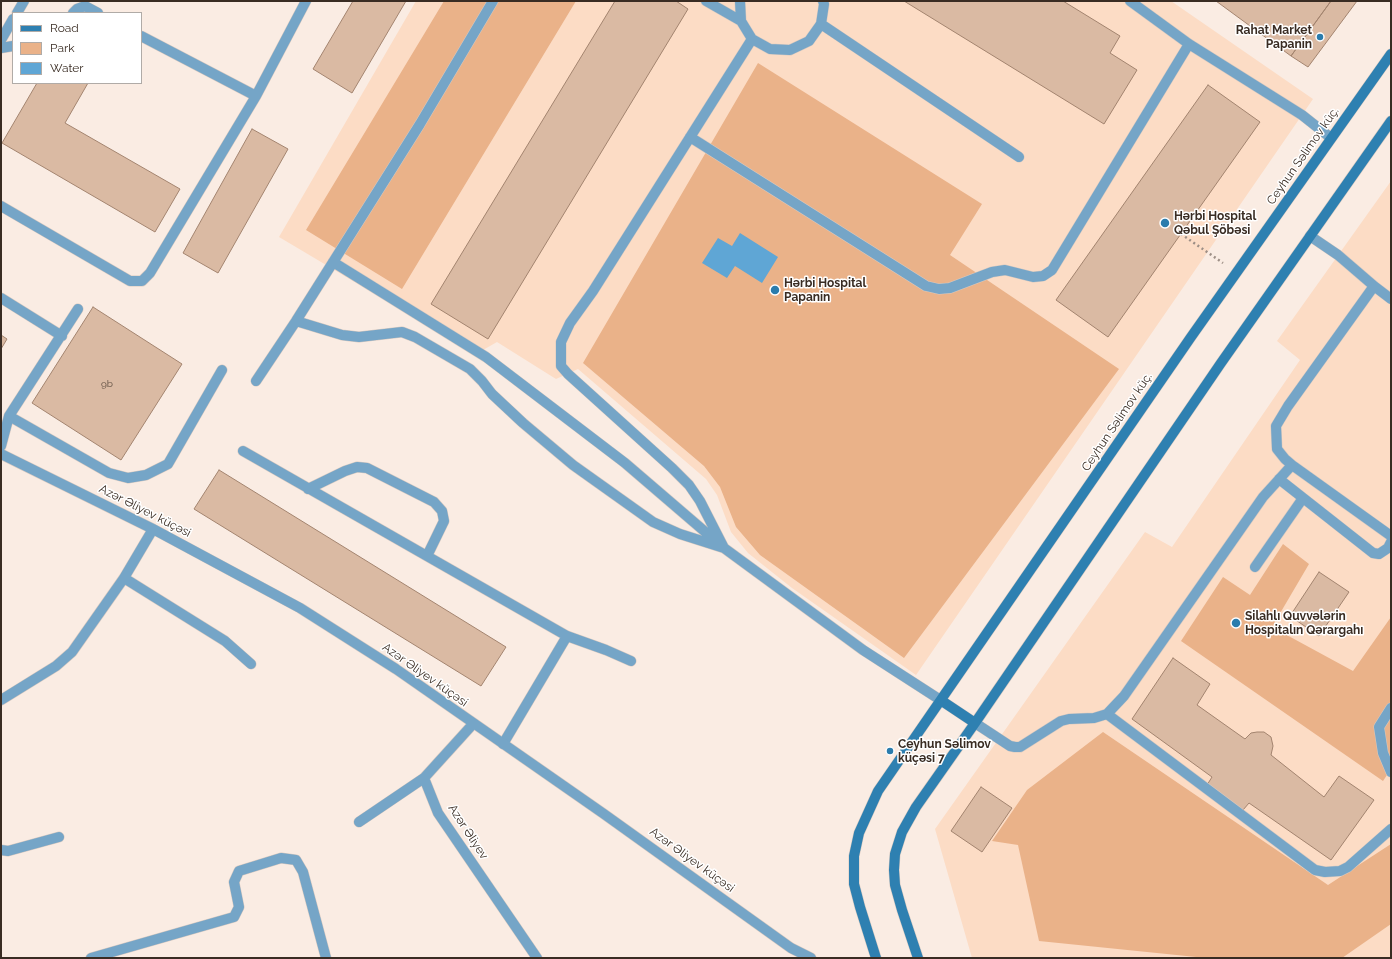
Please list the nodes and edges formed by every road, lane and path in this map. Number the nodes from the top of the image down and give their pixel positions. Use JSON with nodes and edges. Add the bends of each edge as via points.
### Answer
{"nodes":[{"id":1,"x":24,"y":1,"type":"edge"},
{"id":2,"x":306,"y":1,"type":"edge"},
{"id":3,"x":493,"y":1,"type":"edge"},
{"id":4,"x":706,"y":1,"type":"edge"},
{"id":5,"x":740,"y":1,"type":"edge"},
{"id":6,"x":1130,"y":1,"type":"edge"},
{"id":7,"x":824,"y":2,"type":"edge"},
{"id":8,"x":18,"y":12,"type":"edge"},
{"id":9,"x":75,"y":12,"type":"edge"},
{"id":10,"x":96,"y":12,"type":"edge"},
{"id":11,"x":12,"y":21,"type":"edge"},
{"id":12,"x":741,"y":21,"type":"junction"},
{"id":13,"x":821,"y":24,"type":"junction"},
{"id":14,"x":142,"y":37,"type":"edge"},
{"id":15,"x":752,"y":39,"type":"junction"},
{"id":16,"x":1,"y":40,"type":"edge"},
{"id":17,"x":1189,"y":44,"type":"junction"},
{"id":18,"x":12,"y":46,"type":"edge"},
{"id":19,"x":1,"y":48,"type":"edge"},
{"id":20,"x":1391,"y":54,"type":"edge"},
{"id":21,"x":256,"y":96,"type":"junction"},
{"id":22,"x":1391,"y":121,"type":"edge"},
{"id":23,"x":690,"y":137,"type":"junction"},
{"id":24,"x":1331,"y":138,"type":"junction"},
{"id":25,"x":1019,"y":157,"type":"dead end"},
{"id":26,"x":1,"y":206,"type":"edge"},
{"id":27,"x":1181,"y":234,"type":"dead end"},
{"id":28,"x":1310,"y":236,"type":"junction"},
{"id":29,"x":333,"y":262,"type":"junction"},
{"id":30,"x":1236,"y":272,"type":"junction"},
{"id":31,"x":1374,"y":286,"type":"junction"},
{"id":32,"x":1,"y":298,"type":"edge"},
{"id":33,"x":1391,"y":299,"type":"edge"},
{"id":34,"x":78,"y":309,"type":"dead end"},
{"id":35,"x":296,"y":321,"type":"junction"},
{"id":36,"x":62,"y":336,"type":"junction"},
{"id":37,"x":222,"y":370,"type":"dead end"},
{"id":38,"x":256,"y":381,"type":"dead end"},
{"id":39,"x":9,"y":416,"type":"junction"},
{"id":40,"x":1,"y":446,"type":"edge"},
{"id":41,"x":243,"y":451,"type":"dead end"},
{"id":42,"x":1,"y":454,"type":"edge"},
{"id":43,"x":1292,"y":465,"type":"junction"},
{"id":44,"x":1279,"y":479,"type":"junction"},
{"id":45,"x":308,"y":489,"type":"junction"},
{"id":46,"x":1303,"y":498,"type":"junction"},
{"id":47,"x":153,"y":529,"type":"junction"},
{"id":48,"x":1391,"y":536,"type":"edge"},
{"id":49,"x":1391,"y":542,"type":"edge"},
{"id":50,"x":724,"y":548,"type":"junction"},
{"id":51,"x":427,"y":556,"type":"junction"},
{"id":52,"x":1255,"y":567,"type":"dead end"},
{"id":53,"x":124,"y":578,"type":"junction"},
{"id":54,"x":567,"y":636,"type":"junction"},
{"id":55,"x":631,"y":662,"type":"dead end"},
{"id":56,"x":250,"y":664,"type":"dead end"},
{"id":57,"x":1,"y":700,"type":"edge"},
{"id":58,"x":942,"y":700,"type":"junction"},
{"id":59,"x":1391,"y":708,"type":"edge"},
{"id":60,"x":1106,"y":714,"type":"junction"},
{"id":61,"x":473,"y":724,"type":"junction"},
{"id":62,"x":975,"y":724,"type":"junction"},
{"id":63,"x":503,"y":744,"type":"junction"},
{"id":64,"x":1391,"y":772,"type":"edge"},
{"id":65,"x":424,"y":778,"type":"junction"},
{"id":66,"x":359,"y":822,"type":"dead end"},
{"id":67,"x":1391,"y":829,"type":"edge"},
{"id":68,"x":59,"y":837,"type":"dead end"},
{"id":69,"x":1,"y":850,"type":"edge"},
{"id":70,"x":90,"y":958,"type":"edge"},
{"id":71,"x":326,"y":958,"type":"edge"},
{"id":72,"x":537,"y":958,"type":"edge"},
{"id":73,"x":811,"y":958,"type":"edge"},
{"id":74,"x":876,"y":958,"type":"edge"},
{"id":75,"x":918,"y":958,"type":"edge"}],
"edges":[{"from":1,"to":8,"type":"street"},
{"from":2,"to":21,"type":"street"},
{"from":3,"to":29,"type":"street","via":[[420,124]]},
{"from":4,"to":12,"type":"street"},
{"from":5,"to":12,"type":"street"},
{"from":6,"to":17,"type":"street"},
{"from":7,"to":13,"type":"street"},
{"from":9,"to":10,"type":"street","via":[[85,6]]},
{"from":11,"to":16,"type":"street"},
{"from":12,"to":15,"type":"street"},
{"from":13,"to":15,"type":"street","via":[[809,41],[790,50],[770,49]]},
{"from":13,"to":25,"type":"street"},
{"from":14,"to":21,"type":"street"},
{"from":15,"to":23,"type":"street"},
{"from":17,"to":23,"type":"street","via":[[1052,270],[1043,276],[1033,277],[1005,270],[992,272],[950,288],[926,286]]},
{"from":17,"to":24,"type":"street","via":[[1302,115]]},
{"from":18,"to":19,"type":"street"},
{"from":20,"to":24,"type":"main road","name":"Ceyhun Səlimov küç."},
{"from":21,"to":26,"type":"street","via":[[150,273],[142,281],[130,281]]},
{"from":22,"to":28,"type":"main road"},
{"from":23,"to":50,"type":"street","via":[[570,323],[561,342],[561,366],[689,485]]},
{"from":24,"to":30,"type":"main road","name":"Ceyhun Səlimov küç."},
{"from":27,"to":30,"type":"path"},
{"from":28,"to":31,"type":"street","via":[[1338,254]]},
{"from":28,"to":62,"type":"main road"},
{"from":29,"to":35,"type":"street"},
{"from":29,"to":50,"type":"street","via":[[486,357],[625,463]]},
{"from":30,"to":58,"type":"main road","name":"Ceyhun Səlimov küç."},
{"from":31,"to":33,"type":"street"},
{"from":31,"to":43,"type":"street","via":[[1276,426],[1277,449]]},
{"from":32,"to":36,"type":"street"},
{"from":34,"to":36,"type":"street"},
{"from":35,"to":38,"type":"street"},
{"from":35,"to":50,"type":"street","via":[[342,335],[359,337],[402,332],[416,337],[470,369],[522,423],[573,465],[652,522]]},
{"from":36,"to":39,"type":"street"},
{"from":37,"to":39,"type":"street","via":[[168,464],[146,475],[128,478],[109,473]]},
{"from":39,"to":40,"type":"street"},
{"from":41,"to":45,"type":"street"},
{"from":42,"to":47,"type":"street","name":"Azər Əliyev küçəsi"},
{"from":43,"to":44,"type":"street"},
{"from":43,"to":48,"type":"street"},
{"from":44,"to":46,"type":"street"},
{"from":44,"to":60,"type":"street","via":[[1263,497],[1124,696]]},
{"from":45,"to":51,"type":"street"},
{"from":45,"to":51,"type":"street","via":[[345,471],[367,468],[434,502],[442,511],[444,521]]},
{"from":46,"to":49,"type":"street","via":[[1372,552],[1380,554]]},
{"from":46,"to":52,"type":"street"},
{"from":47,"to":53,"type":"street"},
{"from":47,"to":61,"type":"street","name":"Azər Əliyev küçəsi","via":[[300,608],[396,669]]},
{"from":50,"to":58,"type":"street","via":[[863,650]]},
{"from":51,"to":54,"type":"street"},
{"from":53,"to":56,"type":"street","via":[[225,641]]},
{"from":53,"to":57,"type":"street","via":[[72,652],[56,666]]},
{"from":54,"to":55,"type":"street"},
{"from":54,"to":63,"type":"street"},
{"from":58,"to":62,"type":"main road"},
{"from":58,"to":74,"type":"main road","name":"Ceyhun Səlimov küç.","via":[[878,791],[856,844],[854,884]]},
{"from":59,"to":64,"type":"street","via":[[1379,727],[1383,753]]},
{"from":60,"to":62,"type":"street","via":[[1094,718],[1061,721],[1020,747],[1010,746]]},
{"from":60,"to":67,"type":"street","via":[[1315,870],[1340,871],[1348,867]]},
{"from":61,"to":63,"type":"street","name":"Azər Əliyev küçəsi"},
{"from":61,"to":65,"type":"street"},
{"from":62,"to":75,"type":"main road","via":[[916,807],[902,832],[895,854],[895,885]]},
{"from":63,"to":73,"type":"street","name":"Azər Əliyev küçəsi","via":[[791,948]]},
{"from":65,"to":66,"type":"street"},
{"from":65,"to":72,"type":"street","name":"Azər Əliyev","via":[[438,813]]},
{"from":68,"to":69,"type":"street"},
{"from":70,"to":71,"type":"street","via":[[234,917],[239,907],[234,882],[239,871],[281,858],[296,860],[303,872]]}]}
